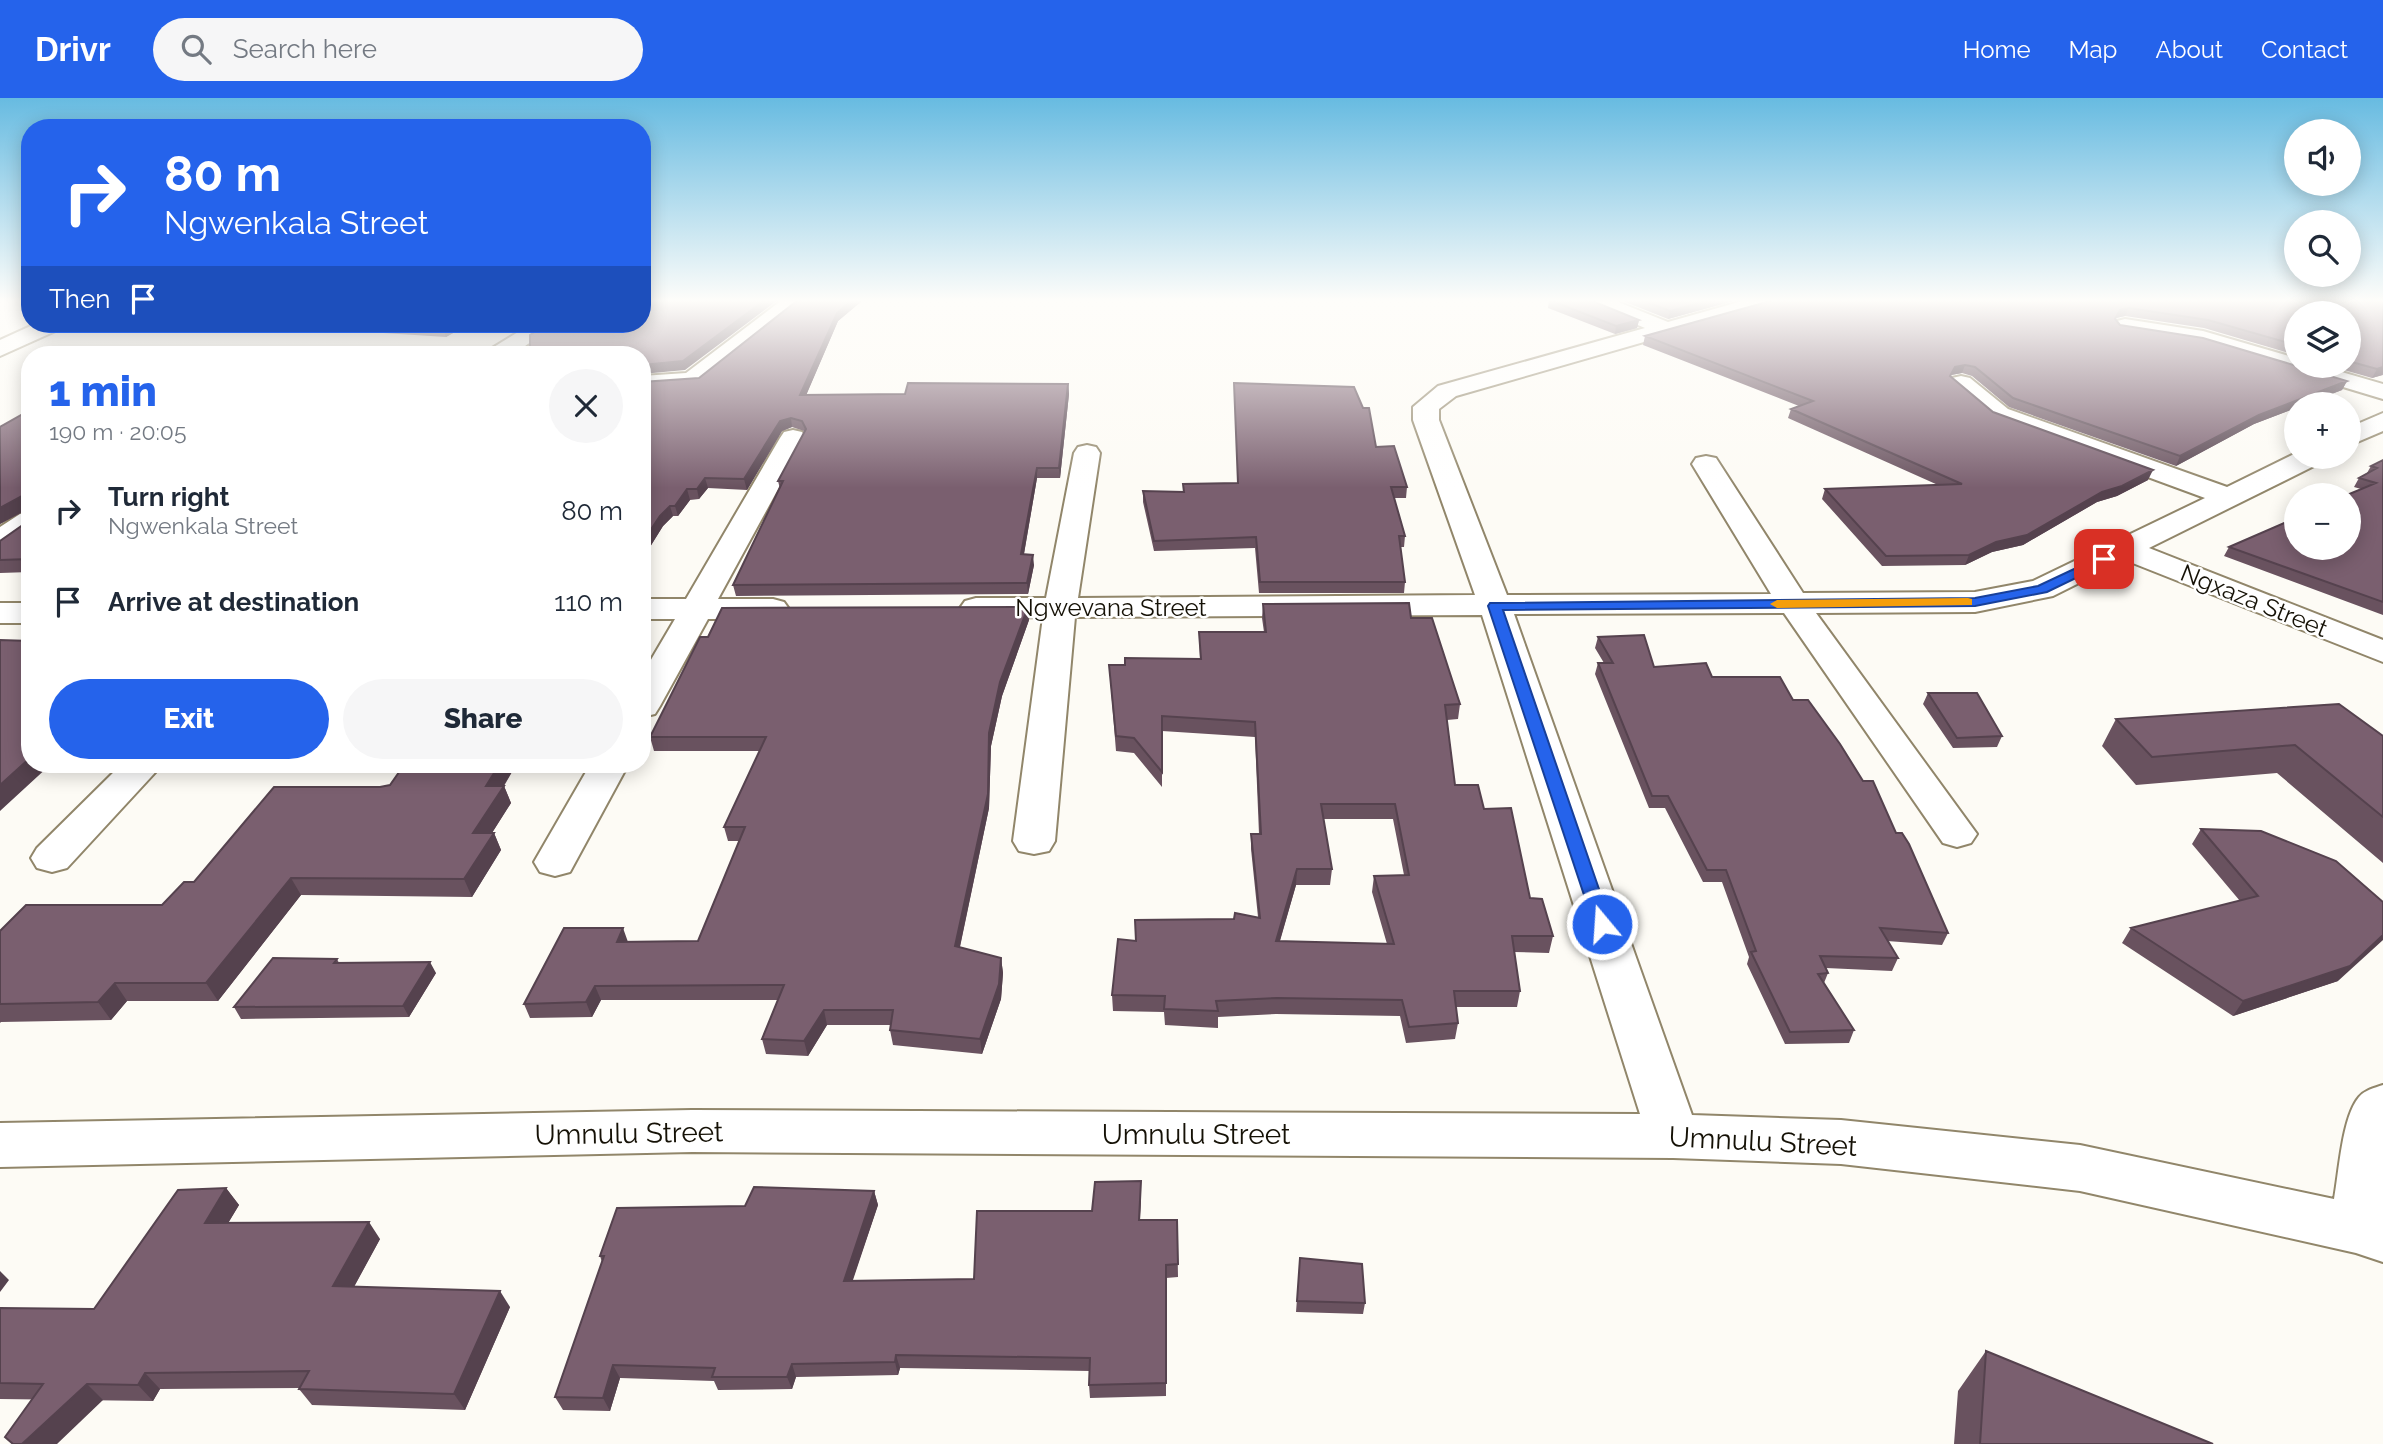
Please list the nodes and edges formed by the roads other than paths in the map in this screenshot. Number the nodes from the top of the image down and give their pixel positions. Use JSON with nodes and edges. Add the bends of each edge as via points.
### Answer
{"nodes":[{"id":1,"x":714,"y":363,"type":"edge"},
{"id":2,"x":1547,"y":363,"type":"edge"},
{"id":3,"x":2284,"y":363,"type":"edge"},
{"id":4,"x":651,"y":382,"type":"edge"},
{"id":5,"x":1961,"y":383,"type":"edge"},
{"id":6,"x":2383,"y":393,"type":"edge"},
{"id":7,"x":2383,"y":421,"type":"edge"},
{"id":8,"x":2361,"y":432,"type":"edge"},
{"id":9,"x":793,"y":438,"type":"dead end"},
{"id":10,"x":1087,"y":453,"type":"dead end"},
{"id":11,"x":1706,"y":464,"type":"dead end"},
{"id":12,"x":2286,"y":469,"type":"edge"},
{"id":13,"x":2230,"y":497,"type":"junction"},
{"id":14,"x":21,"y":526,"type":"edge"},
{"id":15,"x":0,"y":540,"type":"edge"},
{"id":16,"x":2125,"y":549,"type":"junction"},
{"id":17,"x":1793,"y":603,"type":"junction"},
{"id":18,"x":1495,"y":606,"type":"junction"},
{"id":19,"x":952,"y":608,"type":"edge"},
{"id":20,"x":1060,"y":608,"type":"junction"},
{"id":21,"x":696,"y":609,"type":"junction"},
{"id":22,"x":804,"y":609,"type":"edge"},
{"id":23,"x":651,"y":610,"type":"edge"},
{"id":24,"x":0,"y":613,"type":"edge"},
{"id":25,"x":21,"y":613,"type":"edge"},
{"id":26,"x":2383,"y":652,"type":"edge"},
{"id":27,"x":651,"y":690,"type":"edge"},
{"id":28,"x":135,"y":773,"type":"edge"},
{"id":29,"x":605,"y":773,"type":"edge"},
{"id":30,"x":1957,"y":834,"type":"dead end"},
{"id":31,"x":1034,"y":841,"type":"dead end"},
{"id":32,"x":52,"y":858,"type":"dead end"},
{"id":33,"x":555,"y":862,"type":"dead end"},
{"id":34,"x":2383,"y":1106,"type":"edge"},
{"id":35,"x":1673,"y":1136,"type":"junction"},
{"id":36,"x":0,"y":1145,"type":"edge"},
{"id":37,"x":2370,"y":1233,"type":"edge"}],
"edges":[{"from":1,"to":4,"type":"street","via":[[692,380]]},
{"from":2,"to":18,"type":"street","via":[[1447,391],[1426,407],[1426,420]]},
{"from":3,"to":6,"type":"street"},
{"from":5,"to":13,"type":"street","via":[[1999,414]]},
{"from":7,"to":8,"type":"street"},
{"from":9,"to":21,"type":"street"},
{"from":10,"to":20,"type":"street"},
{"from":11,"to":17,"type":"street"},
{"from":12,"to":13,"type":"street","name":"Ngwevana Street"},
{"from":13,"to":16,"type":"street","name":"Ngwevana Street"},
{"from":14,"to":15,"type":"street"},
{"from":16,"to":17,"type":"street","name":"Ngwevana Street","via":[[2042,589],[1975,602]]},
{"from":16,"to":26,"type":"street","name":"Ngxaza Street"},
{"from":17,"to":18,"type":"street","name":"Ngwevana Street"},
{"from":17,"to":30,"type":"street"},
{"from":18,"to":20,"type":"street","name":"Ngwevana Street"},
{"from":18,"to":35,"type":"street"},
{"from":19,"to":20,"type":"street","name":"Ngwevana Street"},
{"from":20,"to":31,"type":"street"},
{"from":21,"to":22,"type":"street"},
{"from":21,"to":23,"type":"street"},
{"from":21,"to":27,"type":"street"},
{"from":24,"to":25,"type":"street"},
{"from":28,"to":32,"type":"street"},
{"from":29,"to":33,"type":"street"},
{"from":34,"to":37,"type":"street","via":[[2375,1114]]},
{"from":35,"to":36,"type":"street","name":"Umnulu Street","via":[[692,1131]]},
{"from":35,"to":37,"type":"street","name":"Umnulu Street","via":[[1841,1142],[2080,1168]]}]}
